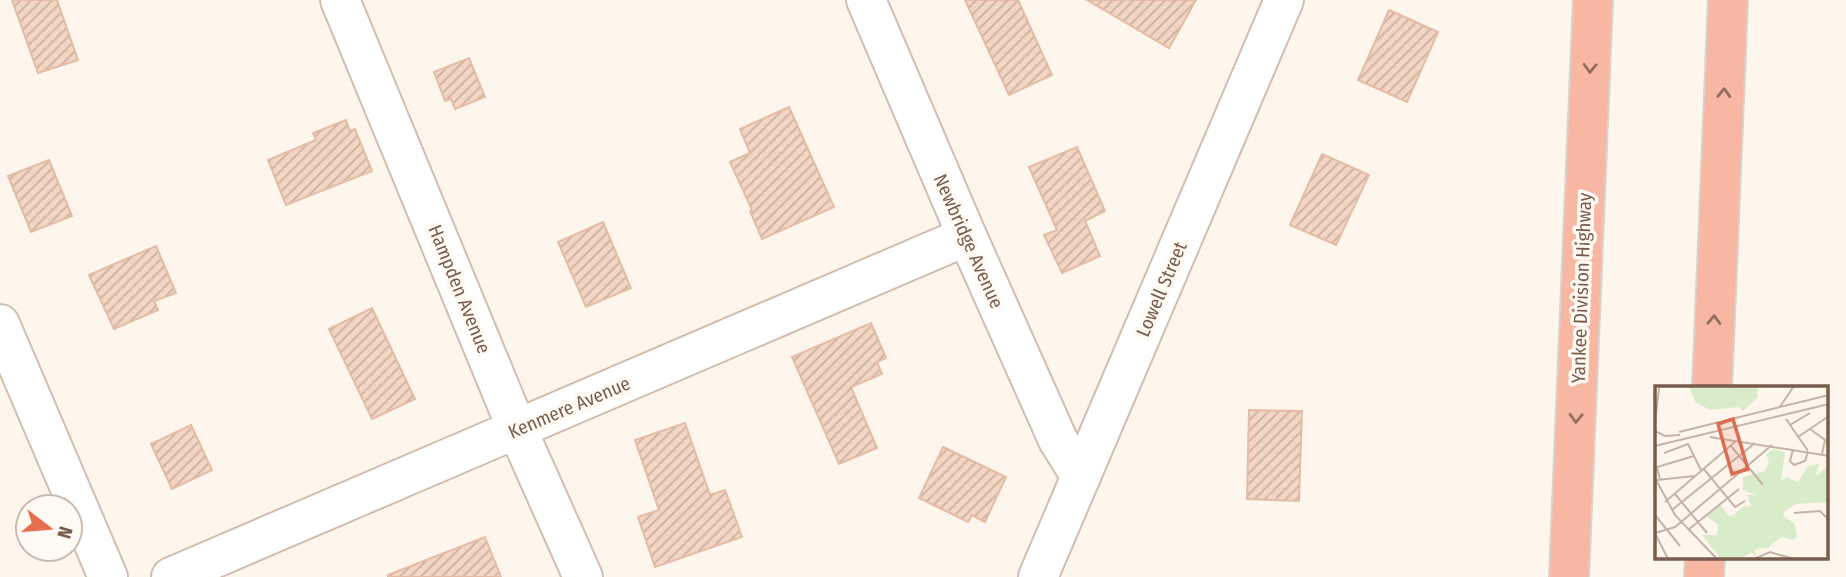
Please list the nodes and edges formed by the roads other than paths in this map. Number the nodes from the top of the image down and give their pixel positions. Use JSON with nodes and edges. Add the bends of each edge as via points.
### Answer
{"nodes":[{"id":1,"x":340,"y":0,"type":"edge"},
{"id":2,"x":866,"y":0,"type":"edge"},
{"id":3,"x":1284,"y":0,"type":"edge"},
{"id":4,"x":1593,"y":0,"type":"edge"},
{"id":5,"x":1728,"y":0,"type":"edge"},
{"id":6,"x":967,"y":236,"type":"junction"},
{"id":7,"x":0,"y":324,"type":"edge"},
{"id":8,"x":1712,"y":386,"type":"edge"},
{"id":9,"x":517,"y":429,"type":"junction"},
{"id":10,"x":1081,"y":477,"type":"junction"},
{"id":11,"x":108,"y":577,"type":"edge"},
{"id":12,"x":172,"y":577,"type":"edge"},
{"id":13,"x":583,"y":577,"type":"edge"},
{"id":14,"x":1038,"y":577,"type":"edge"},
{"id":15,"x":1569,"y":577,"type":"edge"}],
"edges":[{"from":1,"to":9,"type":"street","name":"Hampden Avenue"},
{"from":2,"to":6,"type":"street","name":"Newbridge Avenue"},
{"from":3,"to":10,"type":"street","name":"Lowell Street"},
{"from":4,"to":15,"type":"highway","name":"Yankee Division Highway","one_way":true},
{"from":8,"to":5,"type":"highway","one_way":true},
{"from":6,"to":9,"type":"street","name":"Kenmere Avenue"},
{"from":6,"to":10,"type":"street","name":"Newbridge Avenue","via":[[1058,440]]},
{"from":7,"to":11,"type":"street"},
{"from":9,"to":12,"type":"street","name":"Kenmere Avenue"},
{"from":9,"to":13,"type":"street","name":"Hampden Avenue"},
{"from":10,"to":14,"type":"street","name":"Lowell Street"}]}
